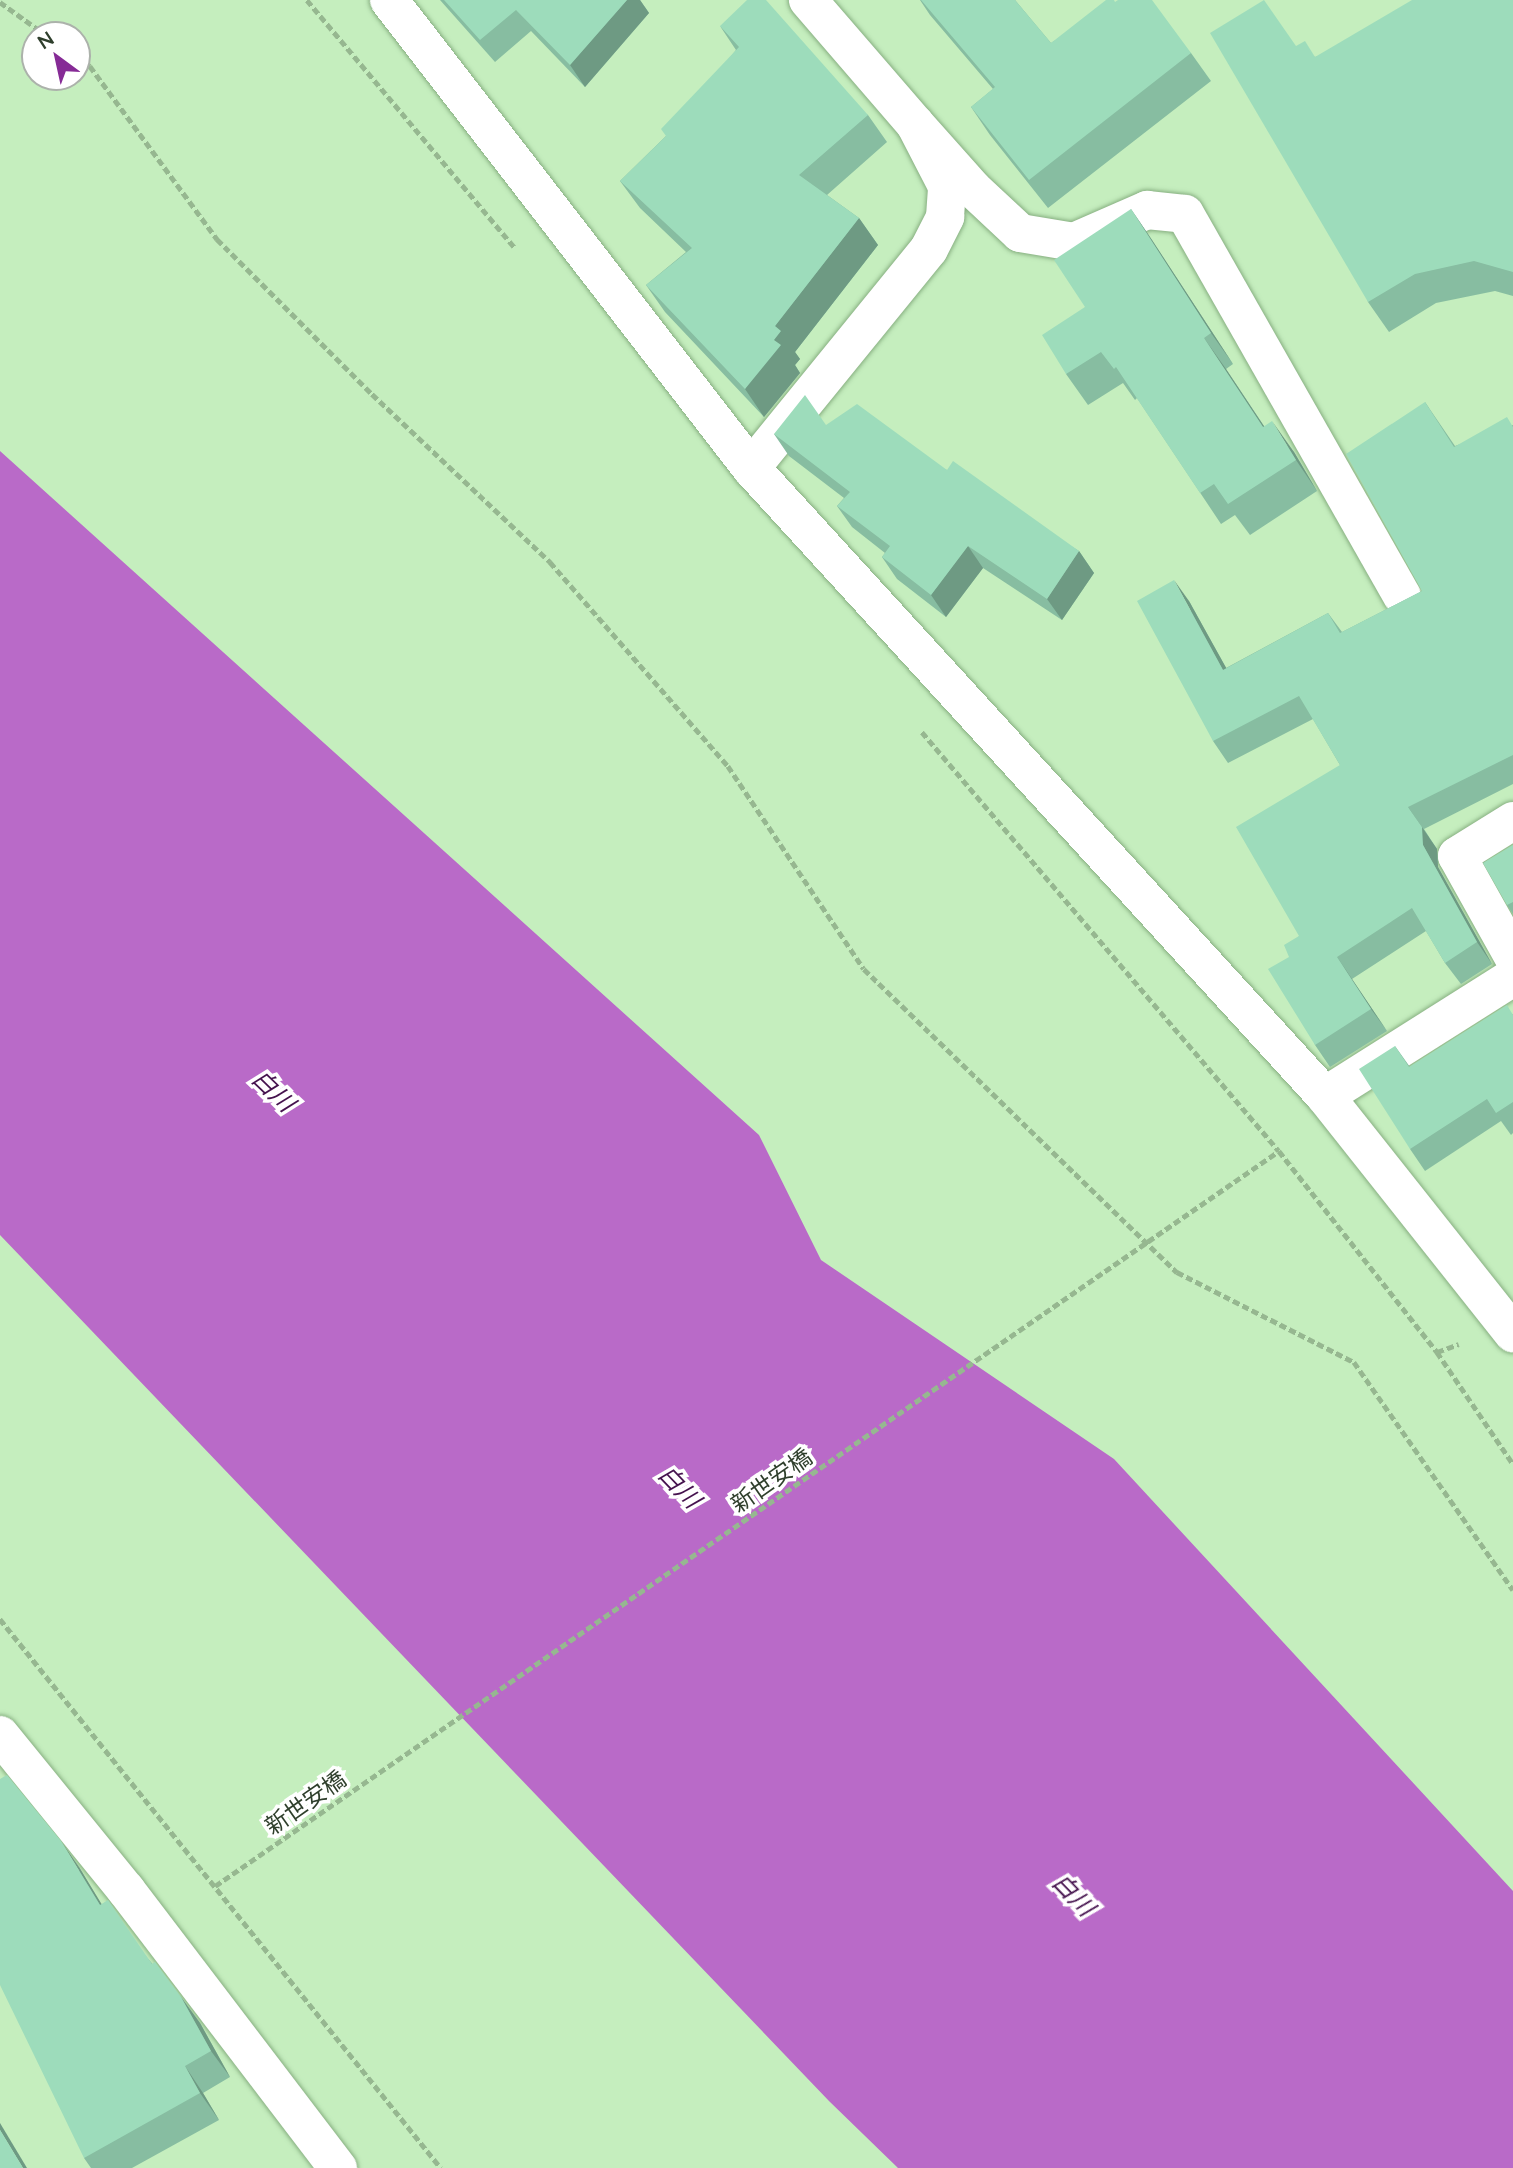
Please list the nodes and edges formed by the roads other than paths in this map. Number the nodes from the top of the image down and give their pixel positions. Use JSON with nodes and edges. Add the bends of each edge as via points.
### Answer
{"nodes":[{"id":1,"x":388,"y":0,"type":"edge"},
{"id":2,"x":808,"y":0,"type":"edge"},
{"id":3,"x":915,"y":124,"type":"junction"},
{"id":4,"x":751,"y":468,"type":"junction"},
{"id":5,"x":1402,"y":596,"type":"dead end"},
{"id":6,"x":1513,"y":821,"type":"edge"},
{"id":7,"x":1513,"y":956,"type":"edge"},
{"id":8,"x":1513,"y":977,"type":"edge"},
{"id":9,"x":1325,"y":1096,"type":"junction"},
{"id":10,"x":1511,"y":1326,"type":"edge"},
{"id":11,"x":0,"y":1735,"type":"edge"},
{"id":12,"x":338,"y":2168,"type":"edge"}],
"edges":[{"from":1,"to":4,"type":"street"},
{"from":2,"to":3,"type":"street"},
{"from":3,"to":4,"type":"street","via":[[947,186],[945,217],[929,249]]},
{"from":3,"to":5,"type":"street","via":[[1020,233],[1074,242],[1147,210],[1185,214]]},
{"from":4,"to":9,"type":"street"},
{"from":6,"to":7,"type":"street","via":[[1457,856]]},
{"from":8,"to":9,"type":"street"},
{"from":9,"to":10,"type":"street"},
{"from":11,"to":12,"type":"street","via":[[126,1890]]}]}
